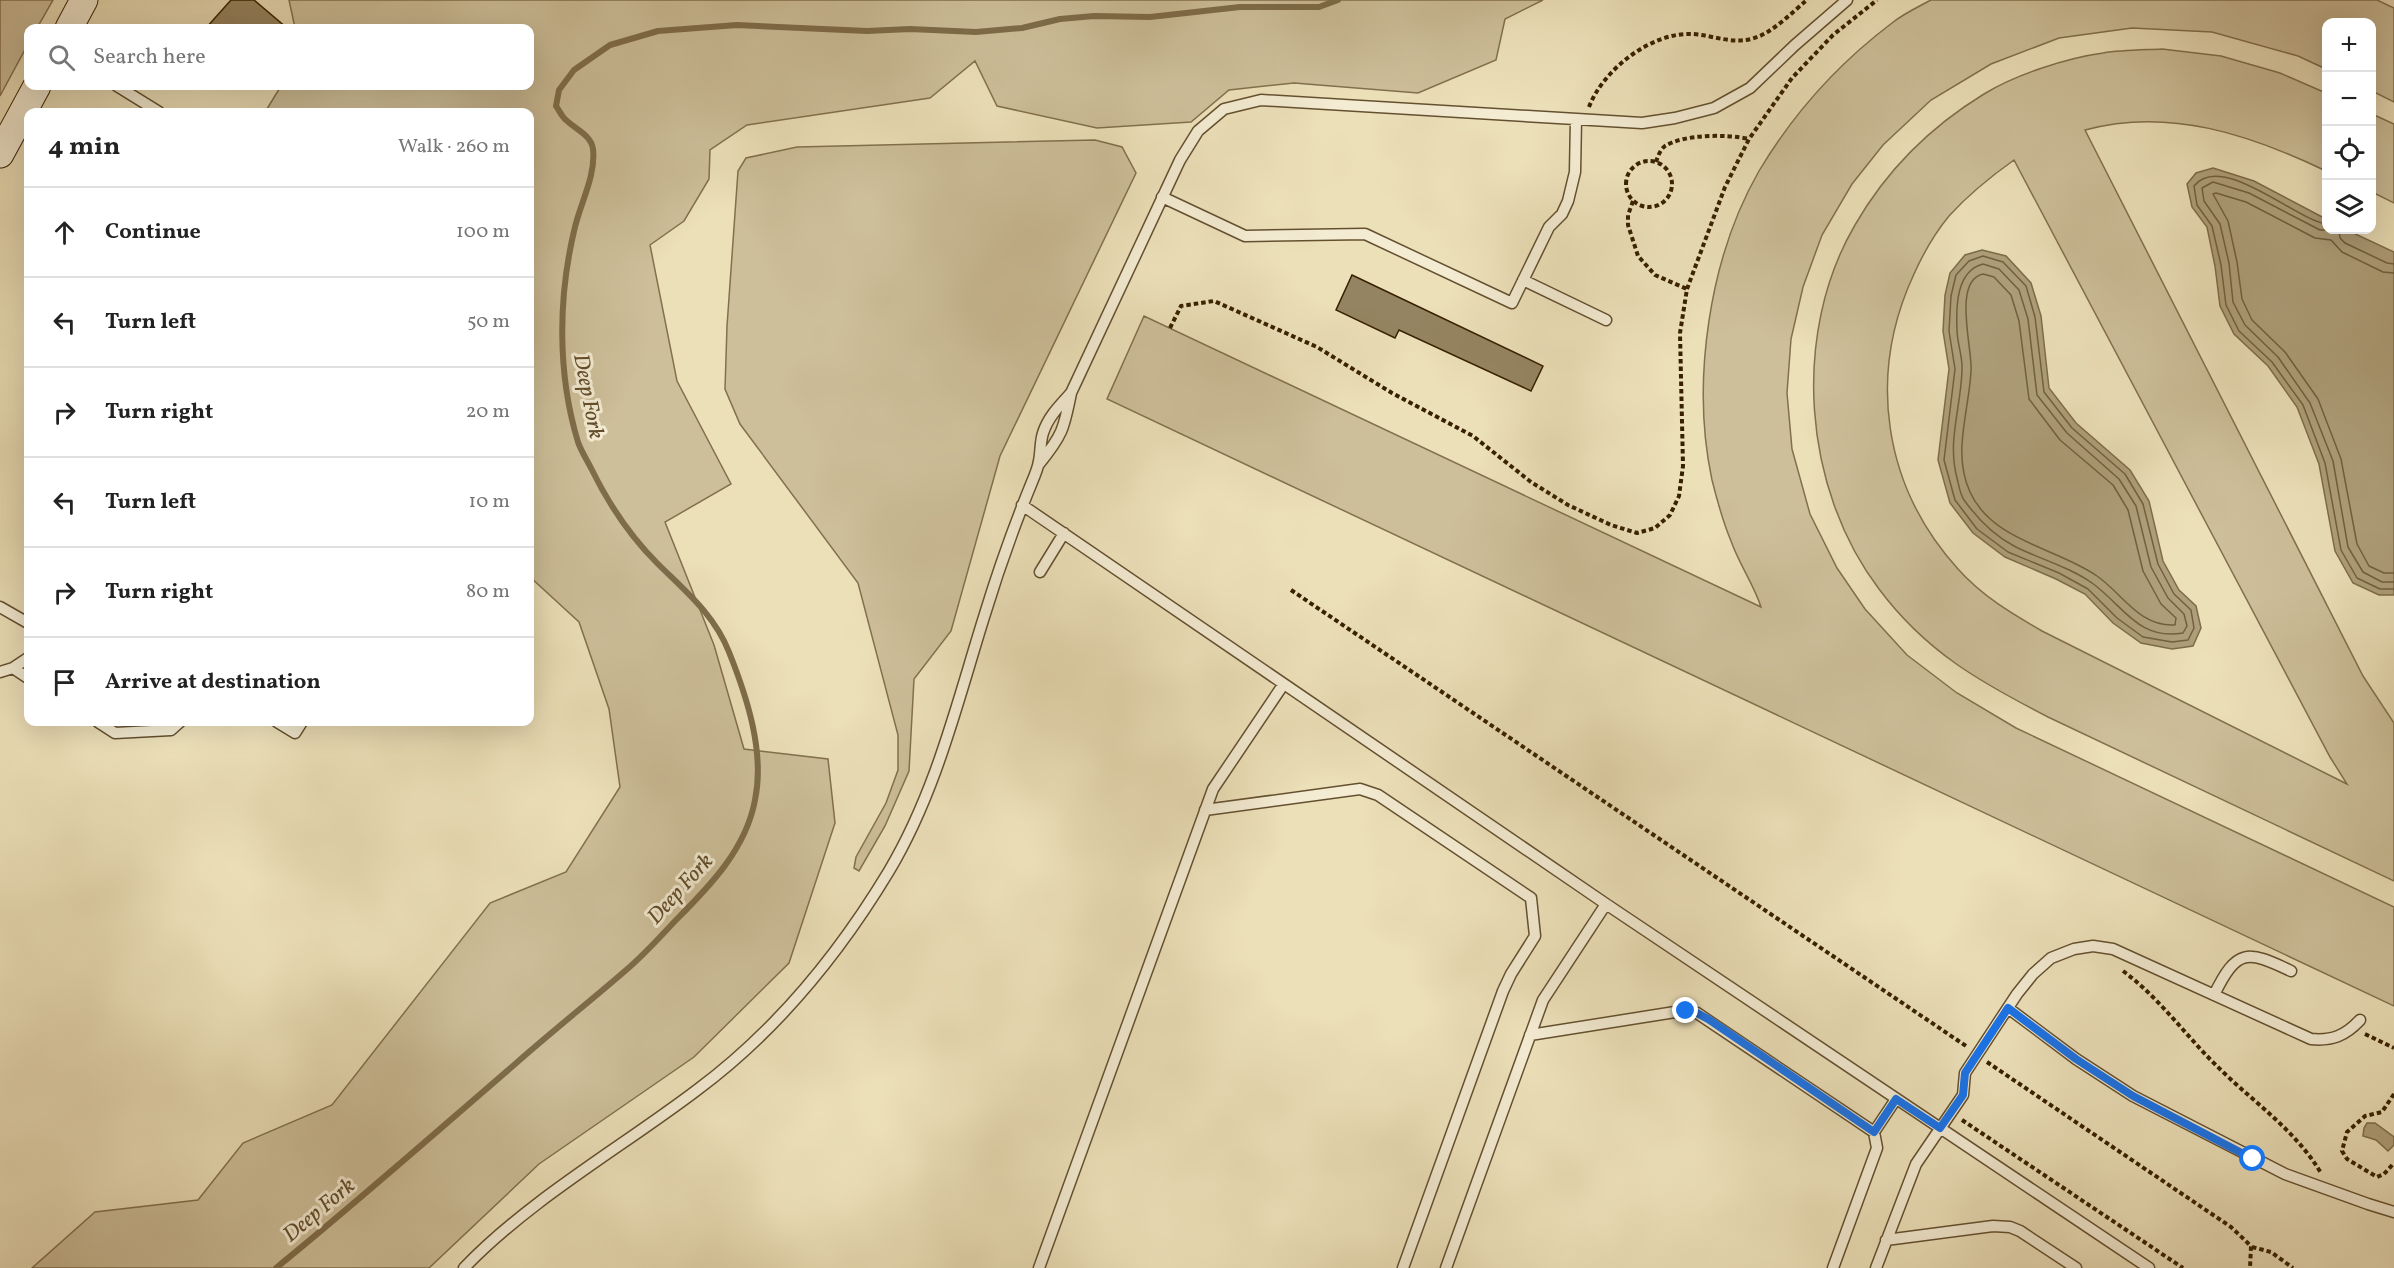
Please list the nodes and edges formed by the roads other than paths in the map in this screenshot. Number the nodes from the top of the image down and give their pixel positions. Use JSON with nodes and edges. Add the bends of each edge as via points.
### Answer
{"nodes":[{"id":1,"x":84,"y":0,"type":"edge"},
{"id":2,"x":1847,"y":0,"type":"edge"},
{"id":3,"x":71,"y":24,"type":"edge"},
{"id":4,"x":35,"y":90,"type":"edge"},
{"id":5,"x":123,"y":90,"type":"edge"},
{"id":6,"x":25,"y":108,"type":"edge"},
{"id":7,"x":153,"y":108,"type":"edge"},
{"id":8,"x":24,"y":110,"type":"edge"},
{"id":9,"x":1582,"y":119,"type":"junction"},
{"id":10,"x":0,"y":154,"type":"edge"},
{"id":11,"x":1162,"y":197,"type":"junction"},
{"id":12,"x":1523,"y":280,"type":"junction"},
{"id":13,"x":1606,"y":320,"type":"dead end"},
{"id":14,"x":1071,"y":393,"type":"junction"},
{"id":15,"x":1039,"y":464,"type":"junction"},
{"id":16,"x":1022,"y":505,"type":"junction"},
{"id":17,"x":1064,"y":533,"type":"junction"},
{"id":18,"x":1040,"y":572,"type":"dead end"},
{"id":19,"x":0,"y":608,"type":"edge"},
{"id":20,"x":24,"y":621,"type":"edge"},
{"id":21,"x":24,"y":661,"type":"edge"},
{"id":22,"x":12,"y":669,"type":"junction"},
{"id":23,"x":0,"y":672,"type":"edge"},
{"id":24,"x":24,"y":676,"type":"edge"},
{"id":25,"x":1283,"y":685,"type":"junction"},
{"id":26,"x":105,"y":726,"type":"edge"},
{"id":27,"x":176,"y":726,"type":"edge"},
{"id":28,"x":284,"y":726,"type":"edge"},
{"id":29,"x":300,"y":726,"type":"edge"},
{"id":30,"x":1205,"y":810,"type":"junction"},
{"id":31,"x":1606,"y":904,"type":"junction"},
{"id":32,"x":2291,"y":971,"type":"dead end"},
{"id":33,"x":2214,"y":995,"type":"junction"},
{"id":34,"x":2008,"y":1008,"type":"junction"},
{"id":35,"x":2360,"y":1020,"type":"dead end"},
{"id":36,"x":1530,"y":1035,"type":"junction"},
{"id":37,"x":1896,"y":1099,"type":"junction"},
{"id":38,"x":1940,"y":1128,"type":"junction"},
{"id":39,"x":1874,"y":1132,"type":"junction"},
{"id":40,"x":2394,"y":1212,"type":"edge"},
{"id":41,"x":1886,"y":1240,"type":"junction"},
{"id":42,"x":464,"y":1268,"type":"edge"},
{"id":43,"x":1039,"y":1268,"type":"edge"},
{"id":44,"x":1403,"y":1268,"type":"edge"},
{"id":45,"x":1446,"y":1268,"type":"edge"},
{"id":46,"x":1833,"y":1268,"type":"edge"},
{"id":47,"x":1876,"y":1268,"type":"edge"},
{"id":48,"x":2076,"y":1268,"type":"edge"},
{"id":49,"x":2149,"y":1268,"type":"edge"}],
"edges":[{"from":1,"to":3,"type":"street"},
{"from":2,"to":9,"type":"lane","via":[[1750,88],[1714,108],[1642,123]]},
{"from":4,"to":6,"type":"street"},
{"from":5,"to":7,"type":"lane"},
{"from":8,"to":10,"type":"street"},
{"from":9,"to":11,"type":"lane","via":[[1261,100],[1224,109],[1198,131]]},
{"from":9,"to":12,"type":"lane","via":[[1568,201],[1549,227]]},
{"from":11,"to":12,"type":"lane","via":[[1245,236],[1365,234],[1512,303]]},
{"from":11,"to":14,"type":"lane"},
{"from":12,"to":13,"type":"lane"},
{"from":14,"to":15,"type":"lane","via":[[1058,441]]},
{"from":14,"to":15,"type":"lane","via":[[1052,415],[1042,435]]},
{"from":15,"to":16,"type":"lane"},
{"from":16,"to":17,"type":"lane"},
{"from":16,"to":42,"type":"lane","via":[[920,811],[891,867],[846,936],[796,999],[741,1054],[699,1089],[536,1206]]},
{"from":17,"to":18,"type":"lane"},
{"from":17,"to":25,"type":"lane"},
{"from":19,"to":20,"type":"lane"},
{"from":21,"to":22,"type":"lane"},
{"from":22,"to":23,"type":"lane"},
{"from":22,"to":24,"type":"lane"},
{"from":25,"to":30,"type":"lane","via":[[1216,783]]},
{"from":25,"to":31,"type":"lane"},
{"from":26,"to":27,"type":"lane","via":[[116,733],[171,730]]},
{"from":28,"to":29,"type":"lane","via":[[296,733]]},
{"from":30,"to":43,"type":"lane"},
{"from":30,"to":44,"type":"lane","via":[[1360,789],[1378,795],[1531,898],[1535,936],[1503,991]]},
{"from":31,"to":36,"type":"lane","via":[[1547,992]]},
{"from":31,"to":37,"type":"lane"},
{"from":32,"to":33,"type":"lane","via":[[2261,958],[2246,957],[2229,968]]},
{"from":33,"to":34,"type":"lane","via":[[2132,956],[2092,946],[2052,958],[2033,974]]},
{"from":33,"to":35,"type":"lane","via":[[2311,1040],[2338,1038]]},
{"from":34,"to":38,"type":"lane","via":[[1965,1073],[1963,1095]]},
{"from":34,"to":40,"type":"lane","via":[[2133,1096],[2253,1159]]},
{"from":36,"to":39,"type":"lane","via":[[1675,1012],[1697,1013]]},
{"from":36,"to":45,"type":"lane"},
{"from":37,"to":38,"type":"lane"},
{"from":37,"to":39,"type":"lane"},
{"from":38,"to":41,"type":"lane","via":[[1916,1164]]},
{"from":38,"to":49,"type":"lane"},
{"from":39,"to":46,"type":"lane","via":[[1877,1148]]},
{"from":41,"to":47,"type":"lane"},
{"from":41,"to":48,"type":"lane","via":[[2010,1227]]}]}
